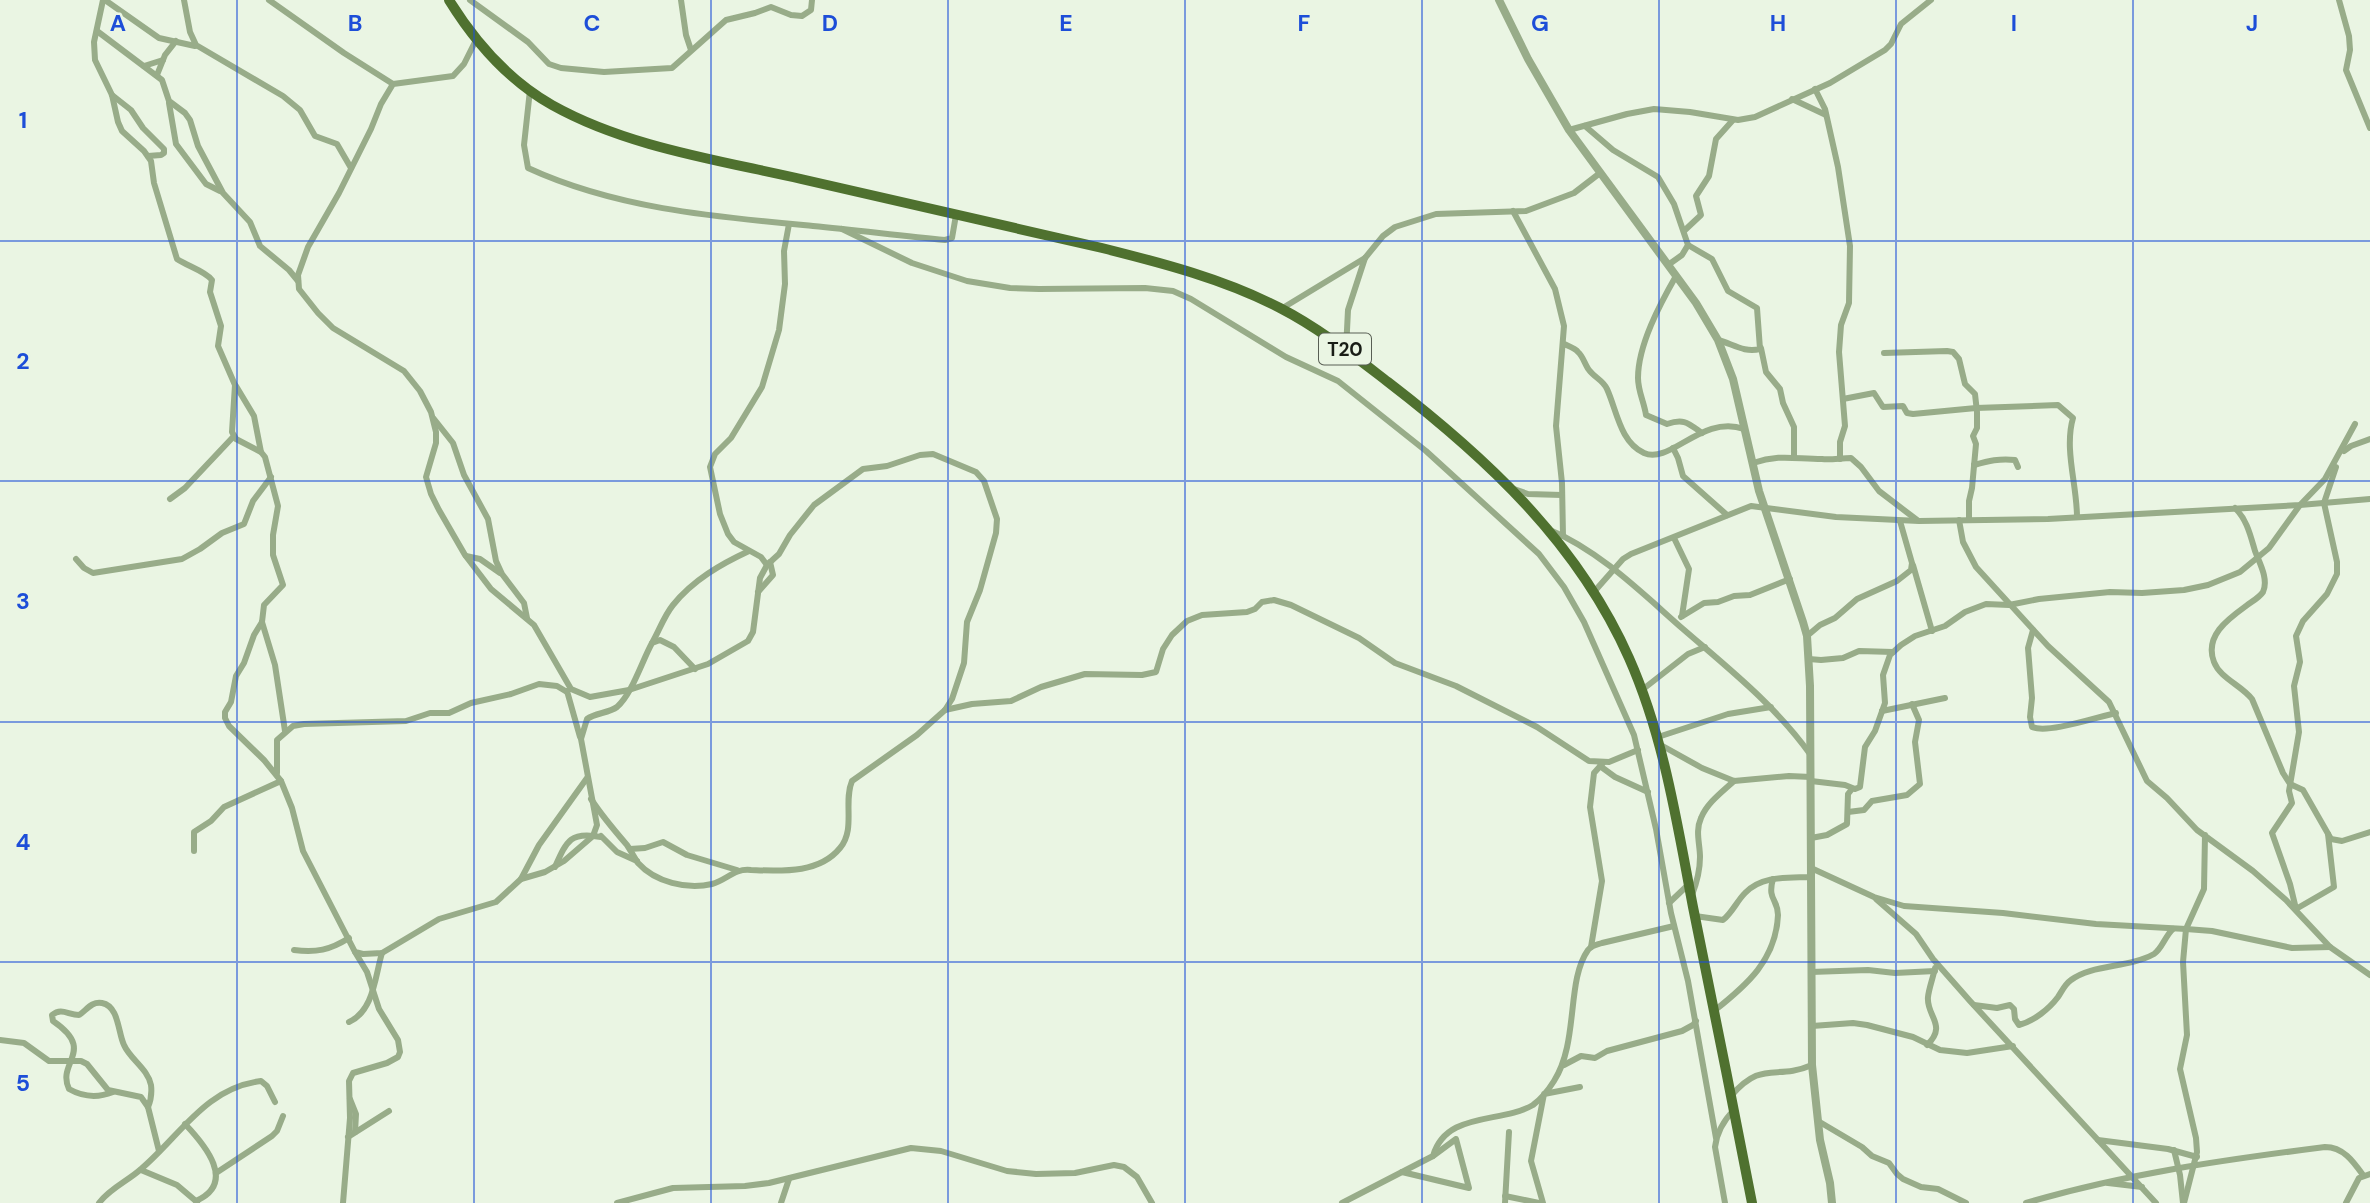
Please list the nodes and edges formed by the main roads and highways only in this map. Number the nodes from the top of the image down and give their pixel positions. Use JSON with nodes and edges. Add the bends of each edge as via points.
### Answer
{"nodes":[{"id":1,"x":449,"y":0,"type":"edge"},
{"id":2,"x":1752,"y":1203,"type":"edge"}],
"edges":[{"from":1,"to":2,"type":"main road","number":"T20","via":[[476,40],[513,78],[551,104],[617,133],[1150,260],[1228,285],[1281,309],[1346,350],[1460,439],[1550,530],[1611,620],[1642,690],[1658,741],[1689,884]]}]}
